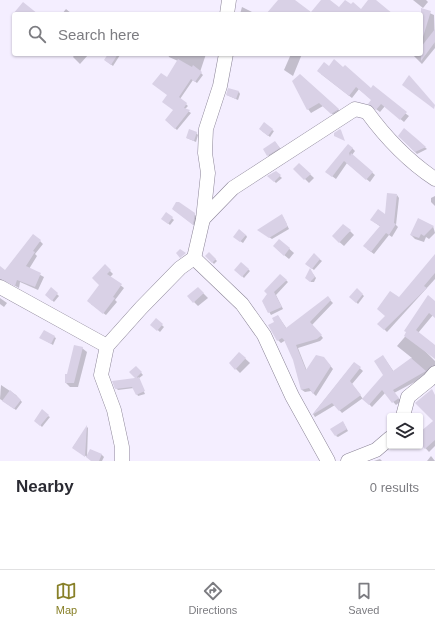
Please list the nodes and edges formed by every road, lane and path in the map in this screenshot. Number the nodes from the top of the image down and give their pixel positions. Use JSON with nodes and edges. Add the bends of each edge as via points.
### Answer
{"nodes":[{"id":1,"x":229,"y":0,"type":"edge"},
{"id":2,"x":226,"y":12,"type":"edge"},
{"id":3,"x":226,"y":56,"type":"edge"},
{"id":4,"x":435,"y":179,"type":"edge"},
{"id":5,"x":203,"y":219,"type":"junction"},
{"id":6,"x":194,"y":258,"type":"junction"},
{"id":7,"x":0,"y":287,"type":"edge"},
{"id":8,"x":107,"y":346,"type":"junction"},
{"id":9,"x":435,"y":372,"type":"edge"},
{"id":10,"x":404,"y":413,"type":"edge"},
{"id":11,"x":387,"y":441,"type":"edge"},
{"id":12,"x":122,"y":461,"type":"edge"},
{"id":13,"x":328,"y":461,"type":"edge"},
{"id":14,"x":348,"y":461,"type":"edge"}],
"edges":[{"from":1,"to":2,"type":"street"},
{"from":3,"to":5,"type":"street","via":[[220,86],[206,129],[205,153],[208,173]]},
{"from":4,"to":5,"type":"street","via":[[384,135],[367,112],[355,110],[233,188]]},
{"from":5,"to":6,"type":"street"},
{"from":6,"to":8,"type":"street","via":[[180,268]]},
{"from":6,"to":13,"type":"street","via":[[242,304],[264,335],[292,396]]},
{"from":7,"to":8,"type":"street"},
{"from":8,"to":12,"type":"street","via":[[101,375],[114,410],[122,447]]},
{"from":9,"to":10,"type":"street","via":[[408,397]]},
{"from":11,"to":14,"type":"street","via":[[376,450]]}]}
